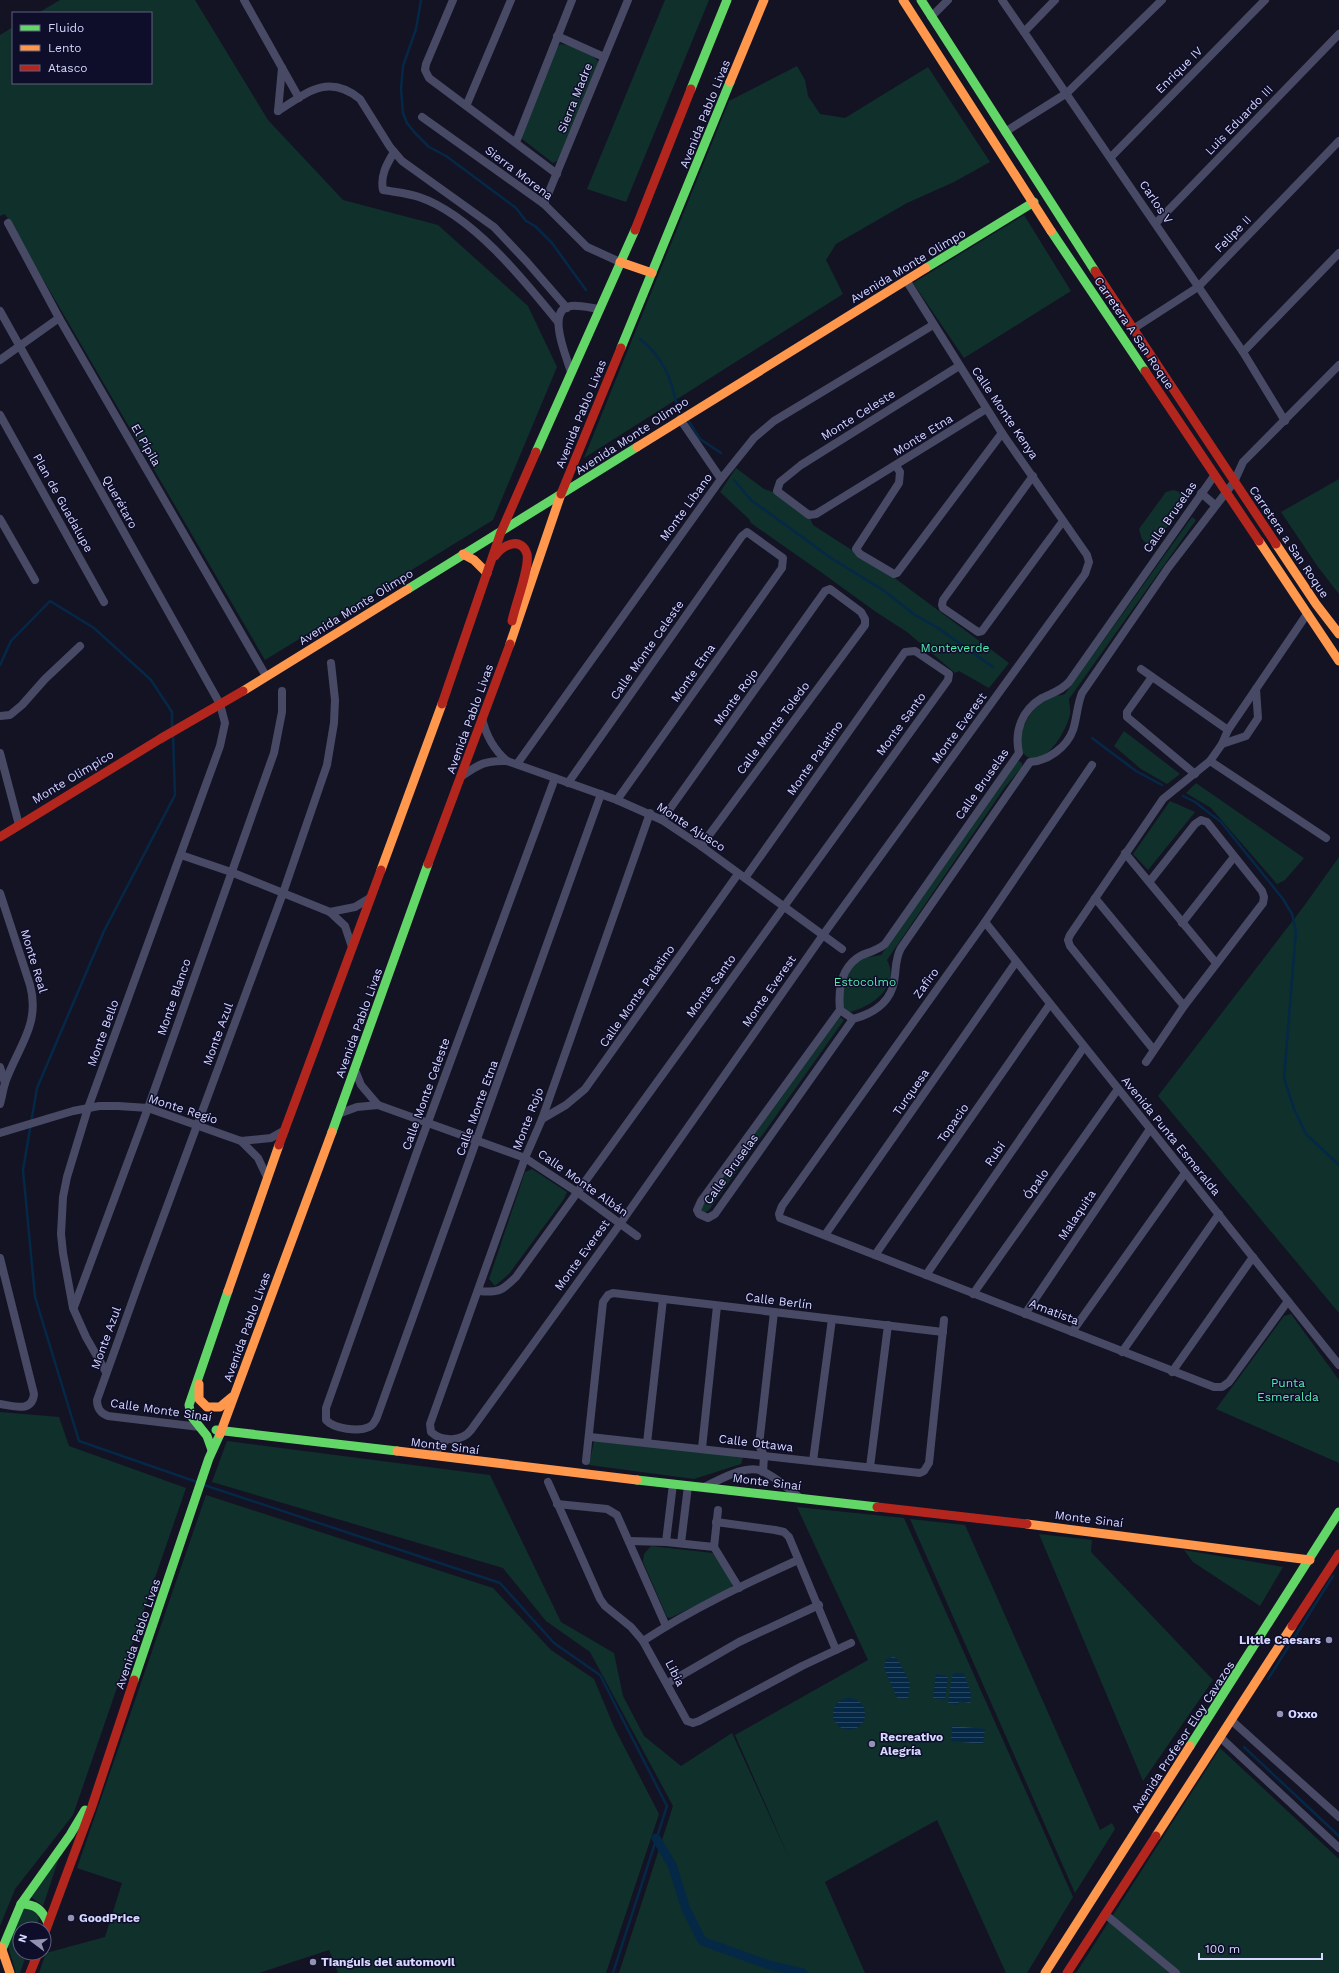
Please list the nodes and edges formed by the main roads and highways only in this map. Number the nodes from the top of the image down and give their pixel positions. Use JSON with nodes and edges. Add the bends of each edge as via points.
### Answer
{"nodes":[{"id":1,"x":727,"y":0,"type":"edge"},
{"id":2,"x":764,"y":0,"type":"edge"},
{"id":3,"x":903,"y":0,"type":"edge"},
{"id":4,"x":911,"y":0,"type":"edge"},
{"id":5,"x":921,"y":0,"type":"edge"},
{"id":6,"x":931,"y":17,"type":"junction"},
{"id":7,"x":953,"y":80,"type":"junction"},
{"id":8,"x":1034,"y":202,"type":"junction"},
{"id":9,"x":620,"y":262,"type":"junction"},
{"id":10,"x":652,"y":273,"type":"junction"},
{"id":11,"x":1234,"y":482,"type":"joint"},
{"id":12,"x":560,"y":496,"type":"junction"},
{"id":13,"x":501,"y":532,"type":"junction"},
{"id":14,"x":462,"y":554,"type":"junction"},
{"id":15,"x":492,"y":559,"type":"junction"},
{"id":16,"x":487,"y":573,"type":"junction"},
{"id":17,"x":1339,"y":634,"type":"edge"},
{"id":18,"x":509,"y":647,"type":"junction"},
{"id":19,"x":1337,"y":656,"type":"edge"},
{"id":20,"x":160,"y":739,"type":"joint"},
{"id":21,"x":0,"y":837,"type":"edge"},
{"id":22,"x":200,"y":1375,"type":"junction"},
{"id":23,"x":237,"y":1390,"type":"junction"},
{"id":24,"x":200,"y":1427,"type":"junction"},
{"id":25,"x":222,"y":1431,"type":"junction"},
{"id":26,"x":210,"y":1454,"type":"junction"},
{"id":27,"x":1339,"y":1512,"type":"edge"},
{"id":28,"x":1339,"y":1554,"type":"edge"},
{"id":29,"x":1310,"y":1560,"type":"junction"},
{"id":30,"x":1336,"y":1565,"type":"edge"},
{"id":31,"x":101,"y":1779,"type":"junction"},
{"id":32,"x":21,"y":1904,"type":"junction"},
{"id":33,"x":47,"y":1921,"type":"edge"},
{"id":34,"x":49,"y":1921,"type":"edge"},
{"id":35,"x":1062,"y":1947,"type":"junction"},
{"id":36,"x":0,"y":1950,"type":"edge"},
{"id":37,"x":35,"y":1961,"type":"edge"},
{"id":38,"x":10,"y":1973,"type":"edge"},
{"id":39,"x":30,"y":1973,"type":"edge"},
{"id":40,"x":1045,"y":1973,"type":"edge"},
{"id":41,"x":1054,"y":1973,"type":"edge"},
{"id":42,"x":1067,"y":1973,"type":"edge"}],
"edges":[{"from":1,"to":9,"type":"main road","name":"Avenida Pablo Livas"},
{"from":2,"to":10,"type":"main road","name":"Avenida Pablo Livas"},
{"from":3,"to":7,"type":"main road","name":"Carretera A San Roque"},
{"from":4,"to":6,"type":"main road","via":[[922,14]]},
{"from":5,"to":6,"type":"main road","name":"Carretera A San Roque"},
{"from":6,"to":7,"type":"main road","via":[[931,32],[953,67]]},
{"from":6,"to":11,"type":"main road","name":"Carretera A San Roque"},
{"from":7,"to":8,"type":"main road","name":"Carretera A San Roque"},
{"from":8,"to":12,"type":"main road","name":"Avenida Monte Olimpo","via":[[680,419]]},
{"from":8,"to":19,"type":"main road","name":"Carretera A San Roque","via":[[1225,493]]},
{"from":9,"to":10,"type":"main road"},
{"from":9,"to":13,"type":"main road","name":"Avenida Pablo Livas"},
{"from":10,"to":12,"type":"main road","name":"Avenida Pablo Livas"},
{"from":11,"to":17,"type":"main road","name":"Carretera a San Roque"},
{"from":12,"to":13,"type":"main road","name":"Avenida Monte Olimpo"},
{"from":12,"to":18,"type":"main road","name":"Avenida Pablo Livas"},
{"from":13,"to":14,"type":"main road","name":"Avenida Monte Olimpo"},
{"from":13,"to":15,"type":"main road","name":"Avenida Pablo Livas"},
{"from":14,"to":16,"type":"main road","via":[[474,560]]},
{"from":14,"to":20,"type":"main road","name":"Avenida Monte Olimpo","via":[[194,721]]},
{"from":15,"to":16,"type":"main road"},
{"from":15,"to":18,"type":"main road","via":[[503,546],[511,543],[523,548],[527,556],[515,604]]},
{"from":16,"to":22,"type":"main road","via":[[372,896],[267,1177]]},
{"from":18,"to":23,"type":"main road","name":"Avenida Pablo Livas"},
{"from":20,"to":21,"type":"main road","name":"Monte Olimpico"},
{"from":22,"to":23,"type":"main road","via":[[199,1399],[210,1408],[218,1409],[224,1406]]},
{"from":22,"to":24,"type":"main road","via":[[189,1409]]},
{"from":23,"to":25,"type":"main road","name":"Avenida Pablo Livas"},
{"from":24,"to":25,"type":"main road","name":"Calle Monte Sinaí"},
{"from":24,"to":26,"type":"main road","via":[[208,1438]]},
{"from":25,"to":26,"type":"main road","name":"Avenida Pablo Livas"},
{"from":25,"to":29,"type":"main road","name":"Monte Sinaí","via":[[1065,1528]]},
{"from":26,"to":31,"type":"main road","name":"Avenida Pablo Livas"},
{"from":27,"to":29,"type":"main road","name":"Avenida Profesor Eloy Cavazos"},
{"from":28,"to":30,"type":"main road"},
{"from":29,"to":35,"type":"main road","name":"Avenida Profesor Eloy Cavazos"},
{"from":30,"to":42,"type":"main road","via":[[1231,1720]]},
{"from":31,"to":32,"type":"main road","name":"Avenida Pablo Livas","via":[[74,1829]]},
{"from":31,"to":34,"type":"main road","name":"Avenida Pablo Livas"},
{"from":32,"to":33,"type":"main road","via":[[38,1906]]},
{"from":32,"to":36,"type":"main road","name":"Avenida Pablo Livas"},
{"from":35,"to":40,"type":"main road","name":"Avenida Profesor Eloy Cavazos"},
{"from":35,"to":41,"type":"main road"},
{"from":36,"to":38,"type":"main road"},
{"from":37,"to":39,"type":"main road"}]}
